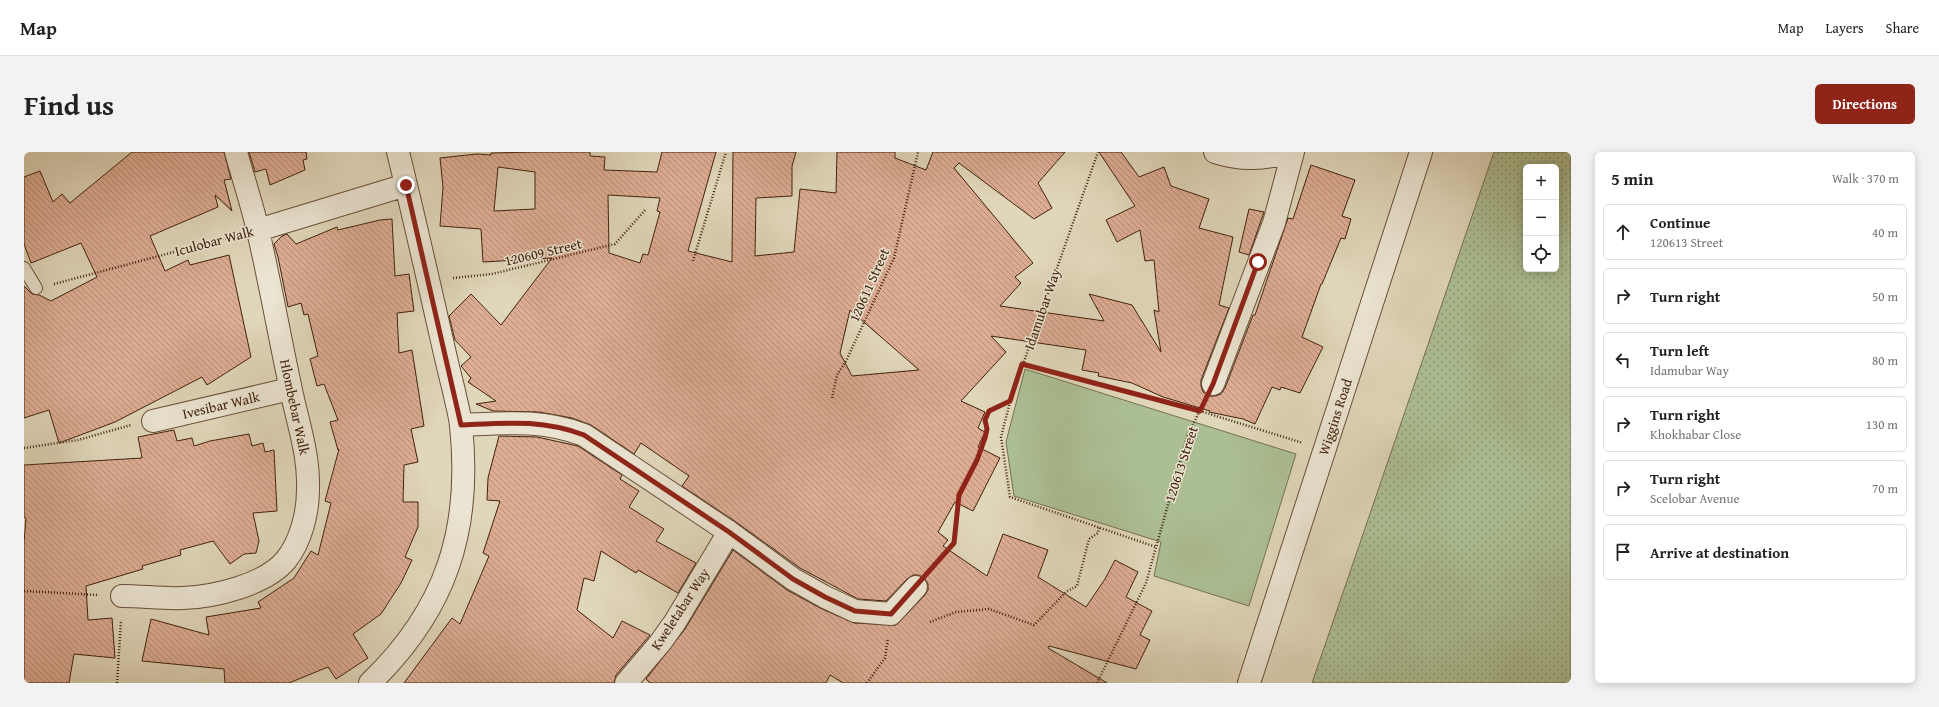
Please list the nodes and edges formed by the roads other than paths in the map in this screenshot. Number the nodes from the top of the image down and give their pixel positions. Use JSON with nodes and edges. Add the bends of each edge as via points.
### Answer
{"nodes":[{"id":1,"x":236,"y":152,"type":"edge"},
{"id":2,"x":398,"y":152,"type":"edge"},
{"id":3,"x":1215,"y":152,"type":"edge"},
{"id":4,"x":1292,"y":152,"type":"edge"},
{"id":5,"x":1421,"y":152,"type":"edge"},
{"id":6,"x":406,"y":185,"type":"junction"},
{"id":7,"x":258,"y":230,"type":"junction"},
{"id":8,"x":24,"y":268,"type":"edge"},
{"id":9,"x":36,"y":288,"type":"road end"},
{"id":10,"x":1213,"y":384,"type":"road end"},
{"id":11,"x":290,"y":389,"type":"junction"},
{"id":12,"x":153,"y":421,"type":"road end"},
{"id":13,"x":461,"y":425,"type":"junction"},
{"id":14,"x":729,"y":532,"type":"junction"},
{"id":15,"x":916,"y":586,"type":"road end"},
{"id":16,"x":122,"y":596,"type":"road end"},
{"id":17,"x":370,"y":683,"type":"edge"},
{"id":18,"x":626,"y":683,"type":"edge"},
{"id":19,"x":1249,"y":683,"type":"edge"}],
"edges":[{"from":1,"to":7,"type":"street","name":"Hlombebar Walk"},
{"from":2,"to":6,"type":"street"},
{"from":3,"to":4,"type":"street","via":[[1254,159]]},
{"from":4,"to":10,"type":"street","via":[[1274,223]]},
{"from":5,"to":19,"type":"street","name":"Wiggins Road"},
{"from":6,"to":7,"type":"street","name":"Iculobar Walk"},
{"from":6,"to":13,"type":"street"},
{"from":7,"to":11,"type":"street","name":"Hlombebar Walk"},
{"from":8,"to":9,"type":"lane"},
{"from":11,"to":12,"type":"street","name":"Ivesibar Walk"},
{"from":11,"to":16,"type":"street","name":"Hlombebar Walk","via":[[307,453],[308,489],[306,511],[299,538],[286,560],[269,574],[221,593],[184,598]]},
{"from":13,"to":14,"type":"street","via":[[525,422],[546,424],[584,435]]},
{"from":13,"to":17,"type":"street","via":[[464,482],[455,548],[447,573],[417,629],[390,664]]},
{"from":14,"to":15,"type":"street","via":[[793,579],[855,611],[891,614]]},
{"from":14,"to":18,"type":"street","name":"Kweletabar Way","via":[[675,622]]}]}
